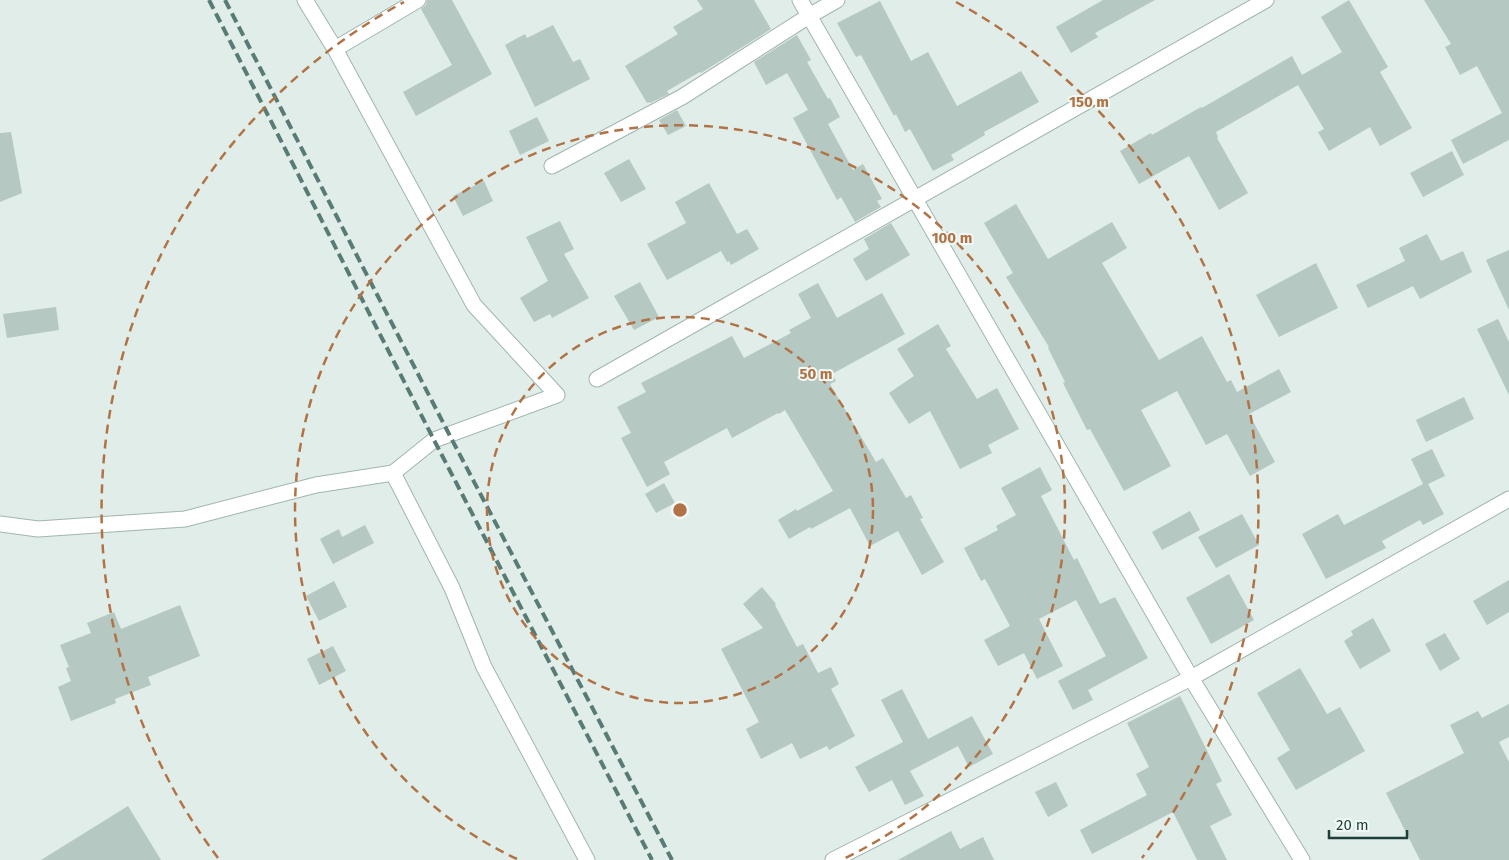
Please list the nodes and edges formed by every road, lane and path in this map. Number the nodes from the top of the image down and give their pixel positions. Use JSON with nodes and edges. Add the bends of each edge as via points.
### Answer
{"nodes":[{"id":1,"x":305,"y":0,"type":"edge"},
{"id":2,"x":418,"y":0,"type":"edge"},
{"id":3,"x":800,"y":0,"type":"edge"},
{"id":4,"x":837,"y":0,"type":"edge"},
{"id":5,"x":1266,"y":0,"type":"edge"},
{"id":6,"x":809,"y":16,"type":"junction"},
{"id":7,"x":335,"y":49,"type":"junction"},
{"id":8,"x":552,"y":166,"type":"dead end"},
{"id":9,"x":915,"y":199,"type":"junction"},
{"id":10,"x":597,"y":379,"type":"dead end"},
{"id":11,"x":393,"y":473,"type":"junction"},
{"id":12,"x":1509,"y":499,"type":"edge"},
{"id":13,"x":0,"y":524,"type":"edge"},
{"id":14,"x":1191,"y":678,"type":"junction"},
{"id":15,"x":587,"y":860,"type":"edge"},
{"id":16,"x":833,"y":860,"type":"edge"},
{"id":17,"x":1302,"y":860,"type":"edge"}],
"edges":[{"from":1,"to":7,"type":"street"},
{"from":2,"to":7,"type":"street"},
{"from":3,"to":6,"type":"street"},
{"from":4,"to":6,"type":"street"},
{"from":5,"to":9,"type":"street"},
{"from":6,"to":8,"type":"street","via":[[682,97]]},
{"from":6,"to":9,"type":"street"},
{"from":7,"to":11,"type":"street","via":[[474,305],[557,395],[434,440]]},
{"from":9,"to":10,"type":"street"},
{"from":9,"to":14,"type":"street"},
{"from":11,"to":13,"type":"street","via":[[316,485],[185,519],[38,529]]},
{"from":11,"to":15,"type":"street","via":[[452,588],[484,667]]},
{"from":12,"to":14,"type":"street"},
{"from":14,"to":16,"type":"street"},
{"from":14,"to":17,"type":"street"}]}
